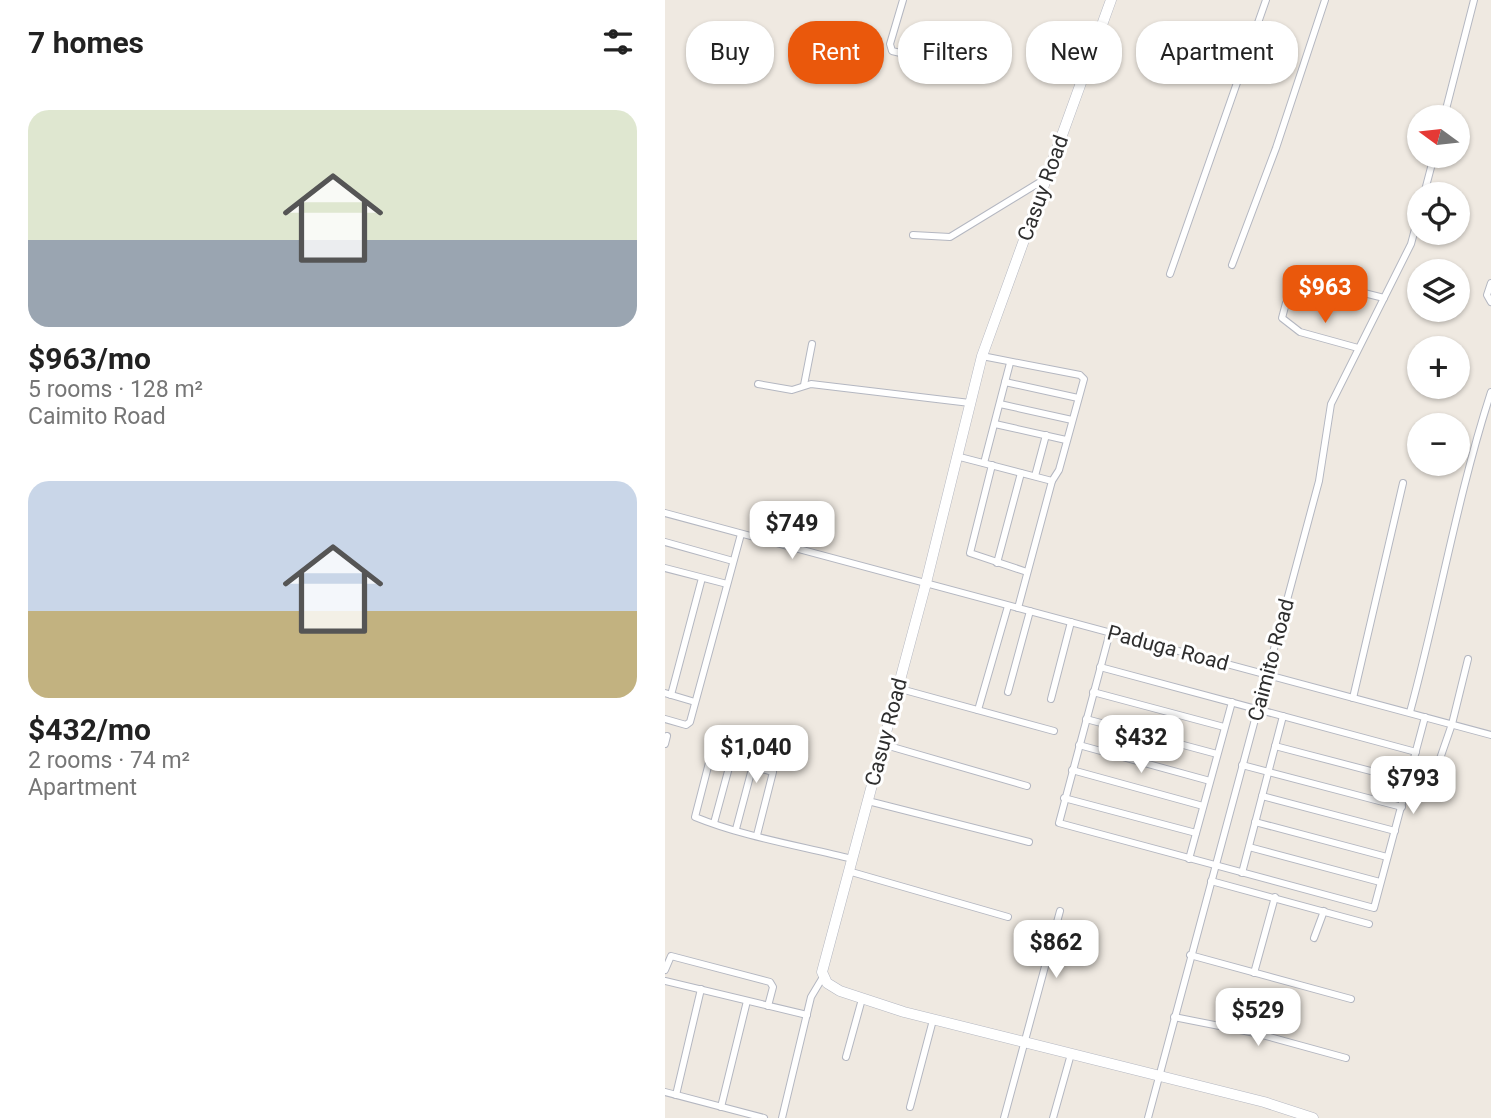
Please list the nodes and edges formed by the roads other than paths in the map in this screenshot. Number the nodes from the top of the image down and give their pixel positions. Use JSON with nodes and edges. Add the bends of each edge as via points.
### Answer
{"nodes":[{"id":1,"x":903,"y":0,"type":"edge"},
{"id":2,"x":1111,"y":0,"type":"edge"},
{"id":3,"x":1266,"y":0,"type":"edge"},
{"id":4,"x":1325,"y":0,"type":"edge"},
{"id":5,"x":1474,"y":0,"type":"edge"},
{"id":6,"x":898,"y":52,"type":"edge"},
{"id":7,"x":1447,"y":105,"type":"edge"},
{"id":8,"x":1046,"y":178,"type":"junction"},
{"id":9,"x":913,"y":235,"type":"dead end"},
{"id":10,"x":1410,"y":245,"type":"edge"},
{"id":11,"x":1232,"y":265,"type":"dead end"},
{"id":12,"x":1170,"y":274,"type":"dead end"},
{"id":13,"x":1316,"y":281,"type":"dead end"},
{"id":14,"x":1491,"y":282,"type":"edge"},
{"id":15,"x":1384,"y":298,"type":"junction"},
{"id":16,"x":1491,"y":302,"type":"edge"},
{"id":17,"x":1286,"y":303,"type":"dead end"},
{"id":18,"x":812,"y":344,"type":"dead end"},
{"id":19,"x":1358,"y":348,"type":"junction"},
{"id":20,"x":982,"y":356,"type":"junction"},
{"id":21,"x":1010,"y":363,"type":"junction"},
{"id":22,"x":1006,"y":382,"type":"junction"},
{"id":23,"x":758,"y":384,"type":"dead end"},
{"id":24,"x":804,"y":385,"type":"junction"},
{"id":25,"x":1491,"y":392,"type":"edge"},
{"id":26,"x":1078,"y":398,"type":"junction"},
{"id":27,"x":970,"y":403,"type":"junction"},
{"id":28,"x":1000,"y":404,"type":"junction"},
{"id":29,"x":1072,"y":420,"type":"junction"},
{"id":30,"x":995,"y":424,"type":"junction"},
{"id":31,"x":1046,"y":435,"type":"junction"},
{"id":32,"x":1066,"y":440,"type":"junction"},
{"id":33,"x":956,"y":456,"type":"junction"},
{"id":34,"x":988,"y":464,"type":"junction"},
{"id":35,"x":1021,"y":473,"type":"junction"},
{"id":36,"x":1035,"y":476,"type":"junction"},
{"id":37,"x":1052,"y":481,"type":"junction"},
{"id":38,"x":1403,"y":483,"type":"dead end"},
{"id":39,"x":665,"y":513,"type":"edge"},
{"id":40,"x":741,"y":534,"type":"junction"},
{"id":41,"x":665,"y":542,"type":"edge"},
{"id":42,"x":733,"y":561,"type":"junction"},
{"id":43,"x":997,"y":563,"type":"junction"},
{"id":44,"x":665,"y":568,"type":"edge"},
{"id":45,"x":1027,"y":572,"type":"junction"},
{"id":46,"x":702,"y":578,"type":"junction"},
{"id":47,"x":926,"y":583,"type":"junction"},
{"id":48,"x":727,"y":584,"type":"junction"},
{"id":49,"x":1008,"y":606,"type":"junction"},
{"id":50,"x":1018,"y":608,"type":"junction"},
{"id":51,"x":1030,"y":611,"type":"junction"},
{"id":52,"x":1071,"y":622,"type":"junction"},
{"id":53,"x":1110,"y":632,"type":"junction"},
{"id":54,"x":1468,"y":659,"type":"dead end"},
{"id":55,"x":1100,"y":667,"type":"junction"},
{"id":56,"x":1267,"y":675,"type":"junction"},
{"id":57,"x":897,"y":688,"type":"junction"},
{"id":58,"x":1008,"y":692,"type":"dead end"},
{"id":59,"x":1093,"y":692,"type":"junction"},
{"id":60,"x":668,"y":694,"type":"edge"},
{"id":61,"x":1353,"y":698,"type":"junction"},
{"id":62,"x":1051,"y":699,"type":"dead end"},
{"id":63,"x":695,"y":702,"type":"junction"},
{"id":64,"x":1232,"y":702,"type":"junction"},
{"id":65,"x":978,"y":710,"type":"junction"},
{"id":66,"x":1258,"y":710,"type":"junction"},
{"id":67,"x":1410,"y":712,"type":"junction"},
{"id":68,"x":1283,"y":716,"type":"junction"},
{"id":69,"x":1425,"y":717,"type":"junction"},
{"id":70,"x":665,"y":719,"type":"edge"},
{"id":71,"x":1086,"y":719,"type":"junction"},
{"id":72,"x":1452,"y":724,"type":"junction"},
{"id":73,"x":1224,"y":727,"type":"junction"},
{"id":74,"x":1054,"y":731,"type":"dead end"},
{"id":75,"x":1491,"y":735,"type":"edge"},
{"id":76,"x":667,"y":736,"type":"dead end"},
{"id":77,"x":665,"y":744,"type":"edge"},
{"id":78,"x":883,"y":744,"type":"junction"},
{"id":79,"x":1079,"y":744,"type":"junction"},
{"id":80,"x":1275,"y":746,"type":"junction"},
{"id":81,"x":1416,"y":752,"type":"junction"},
{"id":82,"x":1217,"y":754,"type":"junction"},
{"id":83,"x":731,"y":760,"type":"junction"},
{"id":84,"x":753,"y":765,"type":"junction"},
{"id":85,"x":1242,"y":765,"type":"junction"},
{"id":86,"x":1072,"y":770,"type":"junction"},
{"id":87,"x":1268,"y":771,"type":"junction"},
{"id":88,"x":1434,"y":776,"type":"dead end"},
{"id":89,"x":1210,"y":781,"type":"junction"},
{"id":90,"x":1409,"y":781,"type":"junction"},
{"id":91,"x":1027,"y":786,"type":"dead end"},
{"id":92,"x":1262,"y":796,"type":"junction"},
{"id":93,"x":1064,"y":798,"type":"junction"},
{"id":94,"x":868,"y":801,"type":"junction"},
{"id":95,"x":1203,"y":806,"type":"junction"},
{"id":96,"x":1402,"y":807,"type":"junction"},
{"id":97,"x":1255,"y":822,"type":"junction"},
{"id":98,"x":714,"y":823,"type":"junction"},
{"id":99,"x":736,"y":829,"type":"junction"},
{"id":100,"x":1395,"y":831,"type":"junction"},
{"id":101,"x":1196,"y":833,"type":"junction"},
{"id":102,"x":757,"y":835,"type":"junction"},
{"id":103,"x":1029,"y":842,"type":"dead end"},
{"id":104,"x":1249,"y":847,"type":"junction"},
{"id":105,"x":1387,"y":857,"type":"junction"},
{"id":106,"x":852,"y":859,"type":"junction"},
{"id":107,"x":1189,"y":859,"type":"junction"},
{"id":108,"x":1215,"y":866,"type":"junction"},
{"id":109,"x":848,"y":871,"type":"junction"},
{"id":110,"x":1242,"y":873,"type":"junction"},
{"id":111,"x":1210,"y":881,"type":"junction"},
{"id":112,"x":1380,"y":882,"type":"junction"},
{"id":113,"x":1275,"y":897,"type":"junction"},
{"id":114,"x":1360,"y":905,"type":"junction"},
{"id":115,"x":1060,"y":911,"type":"dead end"},
{"id":116,"x":1324,"y":911,"type":"junction"},
{"id":117,"x":1008,"y":917,"type":"dead end"},
{"id":118,"x":1352,"y":919,"type":"junction"},
{"id":119,"x":1369,"y":924,"type":"dead end"},
{"id":120,"x":1314,"y":938,"type":"dead end"},
{"id":121,"x":1190,"y":955,"type":"junction"},
{"id":122,"x":665,"y":970,"type":"edge"},
{"id":123,"x":1255,"y":973,"type":"junction"},
{"id":124,"x":823,"y":977,"type":"junction"},
{"id":125,"x":665,"y":981,"type":"edge"},
{"id":126,"x":701,"y":989,"type":"junction"},
{"id":127,"x":862,"y":999,"type":"junction"},
{"id":128,"x":1351,"y":999,"type":"dead end"},
{"id":129,"x":747,"y":1001,"type":"junction"},
{"id":130,"x":768,"y":1006,"type":"junction"},
{"id":131,"x":807,"y":1015,"type":"junction"},
{"id":132,"x":1174,"y":1017,"type":"junction"},
{"id":133,"x":933,"y":1020,"type":"junction"},
{"id":134,"x":1025,"y":1042,"type":"junction"},
{"id":135,"x":1071,"y":1054,"type":"junction"},
{"id":136,"x":846,"y":1056,"type":"dead end"},
{"id":137,"x":1346,"y":1058,"type":"dead end"},
{"id":138,"x":1158,"y":1075,"type":"junction"},
{"id":139,"x":665,"y":1092,"type":"edge"},
{"id":140,"x":676,"y":1095,"type":"junction"},
{"id":141,"x":720,"y":1107,"type":"junction"},
{"id":142,"x":910,"y":1107,"type":"dead end"},
{"id":143,"x":764,"y":1118,"type":"edge"},
{"id":144,"x":782,"y":1118,"type":"edge"},
{"id":145,"x":1003,"y":1118,"type":"edge"},
{"id":146,"x":1053,"y":1118,"type":"edge"},
{"id":147,"x":1147,"y":1118,"type":"edge"},
{"id":148,"x":1313,"y":1118,"type":"edge"}],
"edges":[{"from":1,"to":6,"type":"street","via":[[891,44],[892,51]]},
{"from":2,"to":8,"type":"street","name":"Casuy Road"},
{"from":3,"to":12,"type":"street"},
{"from":4,"to":11,"type":"street"},
{"from":5,"to":7,"type":"street"},
{"from":8,"to":9,"type":"street","via":[[950,237]]},
{"from":8,"to":20,"type":"street","name":"Casuy Road"},
{"from":10,"to":15,"type":"street","name":"Caimito Road"},
{"from":13,"to":15,"type":"street"},
{"from":14,"to":16,"type":"street","via":[[1487,295]]},
{"from":15,"to":19,"type":"street","name":"Caimito Road"},
{"from":17,"to":19,"type":"street","via":[[1282,318],[1297,331]]},
{"from":18,"to":24,"type":"street"},
{"from":19,"to":56,"type":"street","name":"Caimito Road","via":[[1331,404],[1320,476]]},
{"from":20,"to":21,"type":"street"},
{"from":20,"to":27,"type":"street","name":"Casuy Road"},
{"from":21,"to":22,"type":"street"},
{"from":21,"to":26,"type":"street","via":[[1082,376]]},
{"from":22,"to":26,"type":"street"},
{"from":22,"to":28,"type":"street"},
{"from":23,"to":24,"type":"street","via":[[792,390]]},
{"from":24,"to":27,"type":"street"},
{"from":25,"to":67,"type":"street","via":[[1464,481],[1436,617]]},
{"from":26,"to":29,"type":"street"},
{"from":27,"to":33,"type":"street","name":"Casuy Road"},
{"from":28,"to":29,"type":"street"},
{"from":28,"to":30,"type":"street"},
{"from":29,"to":32,"type":"street"},
{"from":30,"to":31,"type":"street"},
{"from":30,"to":34,"type":"street"},
{"from":31,"to":32,"type":"street"},
{"from":31,"to":36,"type":"street"},
{"from":32,"to":37,"type":"street"},
{"from":33,"to":34,"type":"street"},
{"from":33,"to":47,"type":"street","name":"Casuy Road"},
{"from":34,"to":35,"type":"street"},
{"from":34,"to":43,"type":"street","via":[[970,553]]},
{"from":35,"to":36,"type":"street"},
{"from":35,"to":43,"type":"street"},
{"from":36,"to":37,"type":"street"},
{"from":37,"to":45,"type":"street"},
{"from":38,"to":61,"type":"street"},
{"from":39,"to":40,"type":"street","name":"Paduga Road"},
{"from":40,"to":42,"type":"street"},
{"from":40,"to":47,"type":"street","name":"Paduga Road"},
{"from":41,"to":42,"type":"street"},
{"from":42,"to":48,"type":"street"},
{"from":43,"to":45,"type":"street"},
{"from":44,"to":46,"type":"street"},
{"from":45,"to":50,"type":"street"},
{"from":46,"to":48,"type":"street"},
{"from":46,"to":60,"type":"street"},
{"from":47,"to":49,"type":"street","name":"Paduga Road"},
{"from":47,"to":57,"type":"street","name":"Casuy Road"},
{"from":48,"to":63,"type":"street"},
{"from":49,"to":50,"type":"street","name":"Paduga Road"},
{"from":49,"to":65,"type":"street"},
{"from":50,"to":51,"type":"street","name":"Paduga Road"},
{"from":51,"to":52,"type":"street","name":"Paduga Road"},
{"from":51,"to":58,"type":"street"},
{"from":52,"to":53,"type":"street","name":"Paduga Road"},
{"from":52,"to":62,"type":"street"},
{"from":53,"to":55,"type":"street"},
{"from":53,"to":56,"type":"street","name":"Paduga Road"},
{"from":54,"to":72,"type":"street"},
{"from":55,"to":59,"type":"street"},
{"from":55,"to":64,"type":"street"},
{"from":56,"to":61,"type":"street","name":"Paduga Road"},
{"from":56,"to":66,"type":"street","name":"Caimito Road"},
{"from":57,"to":65,"type":"street"},
{"from":57,"to":78,"type":"street","name":"Casuy Road"},
{"from":59,"to":71,"type":"street"},
{"from":59,"to":73,"type":"street"},
{"from":60,"to":63,"type":"street"},
{"from":61,"to":67,"type":"street","name":"Paduga Road"},
{"from":63,"to":70,"type":"street","via":[[689,724]]},
{"from":64,"to":66,"type":"street"},
{"from":64,"to":73,"type":"street"},
{"from":65,"to":74,"type":"street"},
{"from":66,"to":68,"type":"street"},
{"from":66,"to":85,"type":"street","name":"Caimito Road"},
{"from":67,"to":69,"type":"street","name":"Paduga Road"},
{"from":68,"to":80,"type":"street"},
{"from":68,"to":81,"type":"street"},
{"from":69,"to":72,"type":"street","name":"Paduga Road"},
{"from":69,"to":81,"type":"street"},
{"from":71,"to":79,"type":"street"},
{"from":71,"to":82,"type":"street"},
{"from":72,"to":75,"type":"street","name":"Paduga Road"},
{"from":72,"to":88,"type":"street"},
{"from":73,"to":82,"type":"street"},
{"from":76,"to":77,"type":"street"},
{"from":78,"to":91,"type":"street"},
{"from":78,"to":94,"type":"street","name":"Casuy Road"},
{"from":79,"to":86,"type":"street"},
{"from":79,"to":89,"type":"street"},
{"from":80,"to":87,"type":"street"},
{"from":80,"to":90,"type":"street"},
{"from":81,"to":90,"type":"street"},
{"from":82,"to":89,"type":"street"},
{"from":83,"to":84,"type":"street"},
{"from":83,"to":98,"type":"street"},
{"from":83,"to":98,"type":"street","via":[[713,755],[708,759],[694,815]]},
{"from":84,"to":99,"type":"street"},
{"from":84,"to":102,"type":"street","via":[[773,774]]},
{"from":85,"to":87,"type":"street"},
{"from":85,"to":108,"type":"street","name":"Caimito Road"},
{"from":86,"to":93,"type":"street"},
{"from":86,"to":95,"type":"street"},
{"from":87,"to":92,"type":"street"},
{"from":87,"to":96,"type":"street"},
{"from":89,"to":95,"type":"street"},
{"from":90,"to":96,"type":"street"},
{"from":92,"to":97,"type":"street"},
{"from":92,"to":100,"type":"street"},
{"from":93,"to":101,"type":"street"},
{"from":93,"to":107,"type":"street","via":[[1061,824]]},
{"from":94,"to":103,"type":"street"},
{"from":94,"to":106,"type":"street","name":"Casuy Road"},
{"from":95,"to":101,"type":"street"},
{"from":96,"to":100,"type":"street"},
{"from":97,"to":104,"type":"street"},
{"from":97,"to":105,"type":"street"},
{"from":98,"to":99,"type":"street"},
{"from":99,"to":102,"type":"street"},
{"from":100,"to":105,"type":"street"},
{"from":101,"to":107,"type":"street"},
{"from":102,"to":106,"type":"street"},
{"from":104,"to":110,"type":"street"},
{"from":104,"to":112,"type":"street"},
{"from":105,"to":112,"type":"street"},
{"from":106,"to":109,"type":"street","name":"Casuy Road"},
{"from":107,"to":108,"type":"street"},
{"from":108,"to":110,"type":"street"},
{"from":108,"to":111,"type":"street","name":"Caimito Road"},
{"from":109,"to":117,"type":"street"},
{"from":109,"to":124,"type":"street","name":"Casuy Road","via":[[823,960]]},
{"from":110,"to":114,"type":"street"},
{"from":111,"to":113,"type":"street"},
{"from":111,"to":121,"type":"street","name":"Caimito Road"},
{"from":112,"to":114,"type":"street","via":[[1374,908]]},
{"from":113,"to":116,"type":"street"},
{"from":113,"to":123,"type":"street"},
{"from":114,"to":118,"type":"street"},
{"from":115,"to":134,"type":"street"},
{"from":116,"to":118,"type":"street"},
{"from":116,"to":120,"type":"street"},
{"from":118,"to":119,"type":"street"},
{"from":121,"to":123,"type":"street"},
{"from":121,"to":132,"type":"street","name":"Caimito Road"},
{"from":122,"to":130,"type":"street","via":[[671,956],[770,982]]},
{"from":123,"to":128,"type":"street"},
{"from":124,"to":127,"type":"street","via":[[836,989]]},
{"from":124,"to":131,"type":"street"},
{"from":125,"to":126,"type":"street"},
{"from":126,"to":129,"type":"street"},
{"from":126,"to":140,"type":"street"},
{"from":127,"to":133,"type":"street"},
{"from":127,"to":136,"type":"street"},
{"from":129,"to":130,"type":"street"},
{"from":129,"to":141,"type":"street"},
{"from":130,"to":131,"type":"street"},
{"from":131,"to":144,"type":"street"},
{"from":132,"to":137,"type":"street"},
{"from":132,"to":138,"type":"street","name":"Caimito Road"},
{"from":133,"to":134,"type":"street"},
{"from":133,"to":142,"type":"street"},
{"from":134,"to":135,"type":"street"},
{"from":134,"to":145,"type":"street"},
{"from":135,"to":138,"type":"street"},
{"from":135,"to":146,"type":"street"},
{"from":138,"to":147,"type":"street","name":"Caimito Road"},
{"from":138,"to":148,"type":"street"},
{"from":139,"to":140,"type":"street"},
{"from":140,"to":141,"type":"street"},
{"from":141,"to":143,"type":"street"}]}
